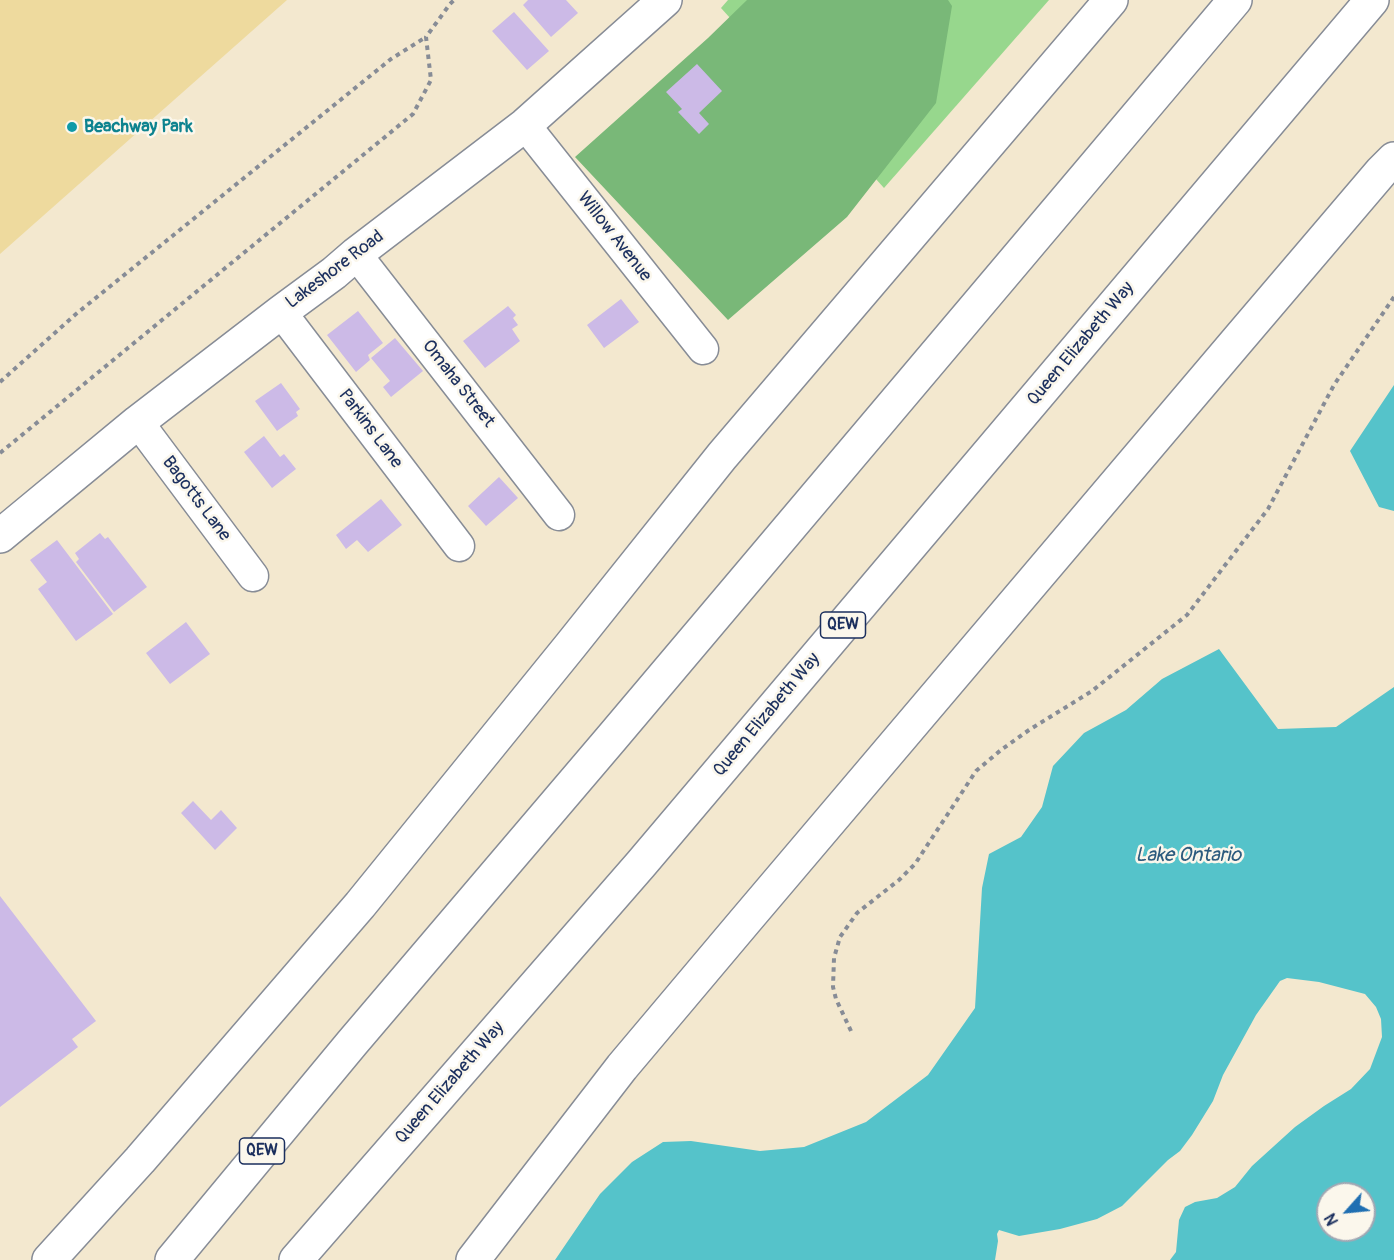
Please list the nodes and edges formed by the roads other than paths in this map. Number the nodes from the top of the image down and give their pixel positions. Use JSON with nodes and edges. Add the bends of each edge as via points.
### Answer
{"nodes":[{"id":1,"x":665,"y":0,"type":"edge"},
{"id":2,"x":1111,"y":0,"type":"edge"},
{"id":3,"x":1235,"y":0,"type":"edge"},
{"id":4,"x":1372,"y":0,"type":"edge"},
{"id":5,"x":525,"y":125,"type":"junction"},
{"id":6,"x":1394,"y":159,"type":"edge"},
{"id":7,"x":356,"y":254,"type":"junction"},
{"id":8,"x":281,"y":312,"type":"junction"},
{"id":9,"x":703,"y":349,"type":"dead end"},
{"id":10,"x":138,"y":422,"type":"junction"},
{"id":11,"x":559,"y":515,"type":"dead end"},
{"id":12,"x":0,"y":536,"type":"edge"},
{"id":13,"x":459,"y":546,"type":"dead end"},
{"id":14,"x":253,"y":576,"type":"dead end"},
{"id":15,"x":49,"y":1260,"type":"edge"},
{"id":16,"x":172,"y":1260,"type":"edge"},
{"id":17,"x":296,"y":1260,"type":"edge"},
{"id":18,"x":473,"y":1260,"type":"edge"}],
"edges":[{"from":1,"to":5,"type":"main road","name":"Lakeshore Road"},
{"from":2,"to":15,"type":"main road","via":[[722,456],[360,905]]},
{"from":3,"to":16,"type":"main road","number":"QEW"},
{"from":4,"to":17,"type":"main road","name":"Queen Elizabeth Way","number":"QEW","via":[[641,864]]},
{"from":5,"to":7,"type":"main road","name":"Lakeshore Road"},
{"from":5,"to":9,"type":"street","name":"Willow Avenue"},
{"from":6,"to":18,"type":"main road","via":[[638,1049]]},
{"from":7,"to":8,"type":"main road","name":"Lakeshore Road"},
{"from":7,"to":11,"type":"street","name":"Omaha Street"},
{"from":8,"to":10,"type":"main road","name":"Lakeshore Road"},
{"from":8,"to":13,"type":"street","name":"Parkins Lane"},
{"from":10,"to":12,"type":"main road","name":"Lakeshore Road"},
{"from":10,"to":14,"type":"street","name":"Bagotts Lane"}]}
